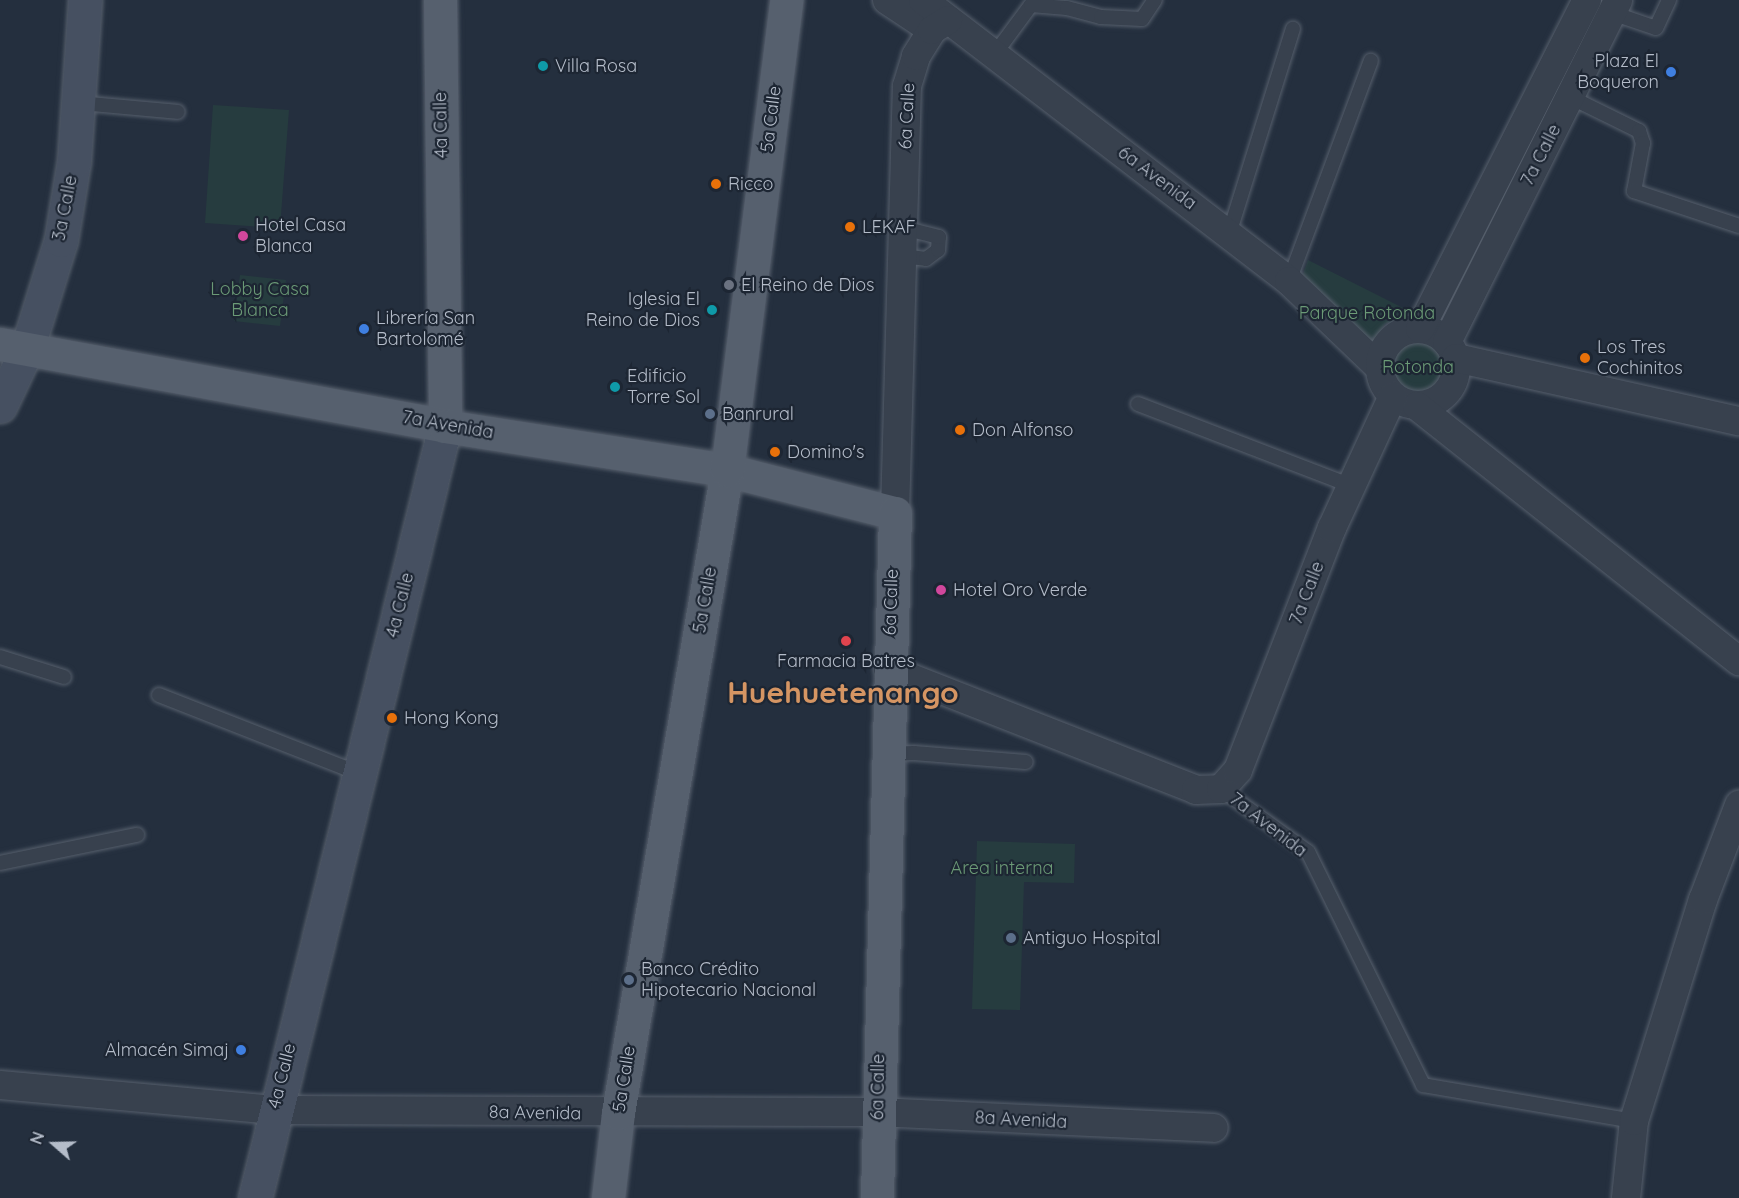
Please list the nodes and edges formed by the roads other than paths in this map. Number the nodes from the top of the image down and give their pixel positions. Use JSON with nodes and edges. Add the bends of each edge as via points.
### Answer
{"nodes":[{"id":1,"x":85,"y":0,"type":"edge"},
{"id":2,"x":440,"y":0,"type":"edge"},
{"id":3,"x":786,"y":0,"type":"edge"},
{"id":4,"x":887,"y":0,"type":"edge"},
{"id":5,"x":923,"y":0,"type":"edge"},
{"id":6,"x":1155,"y":0,"type":"edge"},
{"id":7,"x":1587,"y":0,"type":"edge"},
{"id":8,"x":1669,"y":0,"type":"edge"},
{"id":9,"x":1615,"y":7,"type":"edge"},
{"id":10,"x":940,"y":25,"type":"junction"},
{"id":11,"x":1293,"y":29,"type":"dead end"},
{"id":12,"x":994,"y":55,"type":"junction"},
{"id":13,"x":1371,"y":60,"type":"dead end"},
{"id":14,"x":1570,"y":97,"type":"junction"},
{"id":15,"x":80,"y":103,"type":"junction"},
{"id":16,"x":178,"y":112,"type":"dead end"},
{"id":17,"x":1739,"y":226,"type":"edge"},
{"id":18,"x":1229,"y":234,"type":"junction"},
{"id":19,"x":1289,"y":281,"type":"junction"},
{"id":20,"x":1420,"y":329,"type":"junction"},
{"id":21,"x":14,"y":347,"type":"edge"},
{"id":22,"x":1451,"y":350,"type":"junction"},
{"id":23,"x":1380,"y":368,"type":"junction"},
{"id":24,"x":1405,"y":401,"type":"junction"},
{"id":25,"x":1138,"y":404,"type":"dead end"},
{"id":26,"x":0,"y":406,"type":"edge"},
{"id":27,"x":1739,"y":421,"type":"edge"},
{"id":28,"x":445,"y":426,"type":"junction"},
{"id":29,"x":727,"y":470,"type":"junction"},
{"id":30,"x":1352,"y":486,"type":"junction"},
{"id":31,"x":894,"y":513,"type":"junction"},
{"id":32,"x":0,"y":657,"type":"edge"},
{"id":33,"x":1739,"y":661,"type":"edge"},
{"id":34,"x":888,"y":669,"type":"junction"},
{"id":35,"x":64,"y":677,"type":"dead end"},
{"id":36,"x":159,"y":695,"type":"dead end"},
{"id":37,"x":887,"y":754,"type":"junction"},
{"id":38,"x":1026,"y":762,"type":"dead end"},
{"id":39,"x":358,"y":773,"type":"junction"},
{"id":40,"x":1221,"y":789,"type":"junction"},
{"id":41,"x":1739,"y":805,"type":"edge"},
{"id":42,"x":138,"y":835,"type":"dead end"},
{"id":43,"x":0,"y":863,"type":"edge"},
{"id":44,"x":0,"y":1085,"type":"edge"},
{"id":45,"x":273,"y":1110,"type":"junction"},
{"id":46,"x":877,"y":1112,"type":"junction"},
{"id":47,"x":618,"y":1113,"type":"junction"},
{"id":48,"x":1634,"y":1121,"type":"junction"},
{"id":49,"x":1214,"y":1128,"type":"dead end"},
{"id":50,"x":255,"y":1198,"type":"edge"},
{"id":51,"x":608,"y":1198,"type":"edge"},
{"id":52,"x":877,"y":1198,"type":"edge"},
{"id":53,"x":1626,"y":1198,"type":"edge"}],
"edges":[{"from":1,"to":15,"type":"main road","name":"3a Calle"},
{"from":2,"to":28,"type":"main road","name":"4a Calle"},
{"from":3,"to":29,"type":"main road","name":"5a Calle"},
{"from":4,"to":10,"type":"street"},
{"from":5,"to":10,"type":"street","name":"6a Avenida"},
{"from":6,"to":12,"type":"lane","via":[[1142,19],[1101,17],[1067,8],[1031,5]]},
{"from":7,"to":20,"type":"street","name":"7a Calle"},
{"from":8,"to":9,"type":"lane","via":[[1656,28]]},
{"from":9,"to":14,"type":"street","name":"7a Calle"},
{"from":10,"to":12,"type":"street","name":"6a Avenida"},
{"from":10,"to":31,"type":"street","name":"6a Calle","via":[[916,56],[907,86]]},
{"from":11,"to":18,"type":"lane"},
{"from":12,"to":18,"type":"street","name":"6a Avenida"},
{"from":13,"to":19,"type":"lane"},
{"from":14,"to":17,"type":"lane","via":[[1639,131],[1643,143],[1634,191]]},
{"from":14,"to":22,"type":"street","name":"7a Calle"},
{"from":15,"to":16,"type":"lane"},
{"from":15,"to":21,"type":"main road","name":"3a Calle","via":[[61,240]]},
{"from":18,"to":19,"type":"street","name":"6a Avenida"},
{"from":19,"to":23,"type":"street","name":"6a Avenida"},
{"from":20,"to":22,"type":"street","via":[[1433,331]]},
{"from":20,"to":23,"type":"street","via":[[1406,330],[1391,340],[1383,351]]},
{"from":21,"to":26,"type":"main road","name":"3a Calle"},
{"from":21,"to":28,"type":"main road","name":"7a Avenida"},
{"from":22,"to":24,"type":"street","via":[[1454,380],[1448,391],[1433,402]]},
{"from":22,"to":27,"type":"street"},
{"from":23,"to":24,"type":"street","via":[[1382,381]]},
{"from":24,"to":30,"type":"street","name":"7a Calle"},
{"from":24,"to":33,"type":"street"},
{"from":25,"to":30,"type":"lane"},
{"from":28,"to":29,"type":"main road","name":"7a Avenida"},
{"from":28,"to":39,"type":"main road","name":"4a Calle"},
{"from":29,"to":31,"type":"main road","name":"7a Avenida"},
{"from":29,"to":47,"type":"main road","name":"5a Calle"},
{"from":30,"to":40,"type":"street","name":"7a Calle","via":[[1238,770]]},
{"from":31,"to":34,"type":"main road","name":"6a Calle"},
{"from":32,"to":35,"type":"lane"},
{"from":34,"to":37,"type":"main road","name":"6a Calle"},
{"from":34,"to":40,"type":"street","name":"7a Avenida","via":[[1196,790]]},
{"from":36,"to":39,"type":"lane"},
{"from":37,"to":38,"type":"lane"},
{"from":37,"to":46,"type":"main road","name":"6a Calle"},
{"from":39,"to":45,"type":"main road","name":"4a Calle"},
{"from":40,"to":48,"type":"lane","name":"7a Avenida","via":[[1308,852],[1423,1085]]},
{"from":41,"to":48,"type":"street","via":[[1703,900]]},
{"from":42,"to":43,"type":"lane"},
{"from":44,"to":45,"type":"street","name":"8a Avenida"},
{"from":45,"to":47,"type":"street","name":"8a Avenida"},
{"from":45,"to":50,"type":"main road","name":"4a Calle"},
{"from":46,"to":47,"type":"street","name":"8a Avenida"},
{"from":46,"to":49,"type":"street","name":"8a Avenida"},
{"from":46,"to":52,"type":"main road","name":"6a Calle"},
{"from":47,"to":51,"type":"main road","name":"5a Calle"},
{"from":48,"to":53,"type":"street"}]}
